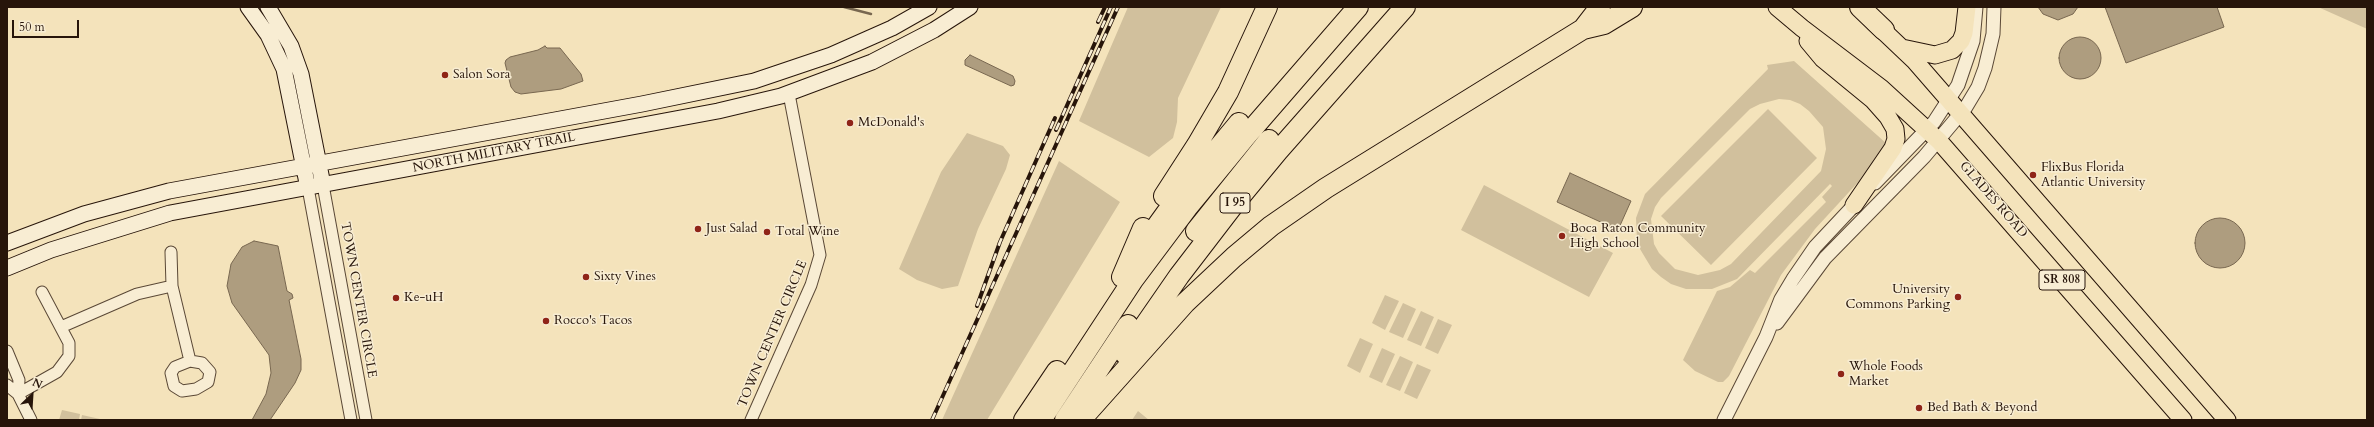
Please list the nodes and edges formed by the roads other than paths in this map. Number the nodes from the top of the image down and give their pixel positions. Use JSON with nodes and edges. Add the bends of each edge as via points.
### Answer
{"nodes":[{"id":1,"x":248,"y":7,"type":"edge"},
{"id":2,"x":268,"y":7,"type":"edge"},
{"id":3,"x":930,"y":7,"type":"edge"},
{"id":4,"x":970,"y":7,"type":"edge"},
{"id":5,"x":1267,"y":7,"type":"edge"},
{"id":6,"x":1341,"y":7,"type":"edge"},
{"id":7,"x":1358,"y":7,"type":"edge"},
{"id":8,"x":1386,"y":7,"type":"edge"},
{"id":9,"x":1405,"y":7,"type":"edge"},
{"id":10,"x":1600,"y":7,"type":"edge"},
{"id":11,"x":1632,"y":7,"type":"edge"},
{"id":12,"x":1777,"y":7,"type":"edge"},
{"id":13,"x":1854,"y":7,"type":"edge"},
{"id":14,"x":1860,"y":7,"type":"edge"},
{"id":15,"x":1967,"y":7,"type":"edge"},
{"id":16,"x":1976,"y":7,"type":"edge"},
{"id":17,"x":1994,"y":7,"type":"edge"},
{"id":18,"x":1792,"y":20,"type":"junction"},
{"id":19,"x":1584,"y":29,"type":"junction"},
{"id":20,"x":1884,"y":30,"type":"junction"},
{"id":21,"x":1902,"y":48,"type":"junction"},
{"id":22,"x":789,"y":94,"type":"junction"},
{"id":23,"x":1950,"y":100,"type":"junction"},
{"id":24,"x":642,"y":104,"type":"junction"},
{"id":25,"x":612,"y":109,"type":"junction"},
{"id":26,"x":1961,"y":113,"type":"junction"},
{"id":27,"x":613,"y":131,"type":"junction"},
{"id":28,"x":1933,"y":135,"type":"junction"},
{"id":29,"x":571,"y":138,"type":"junction"},
{"id":30,"x":318,"y":163,"type":"junction"},
{"id":31,"x":303,"y":166,"type":"junction"},
{"id":32,"x":323,"y":185,"type":"junction"},
{"id":33,"x":308,"y":188,"type":"junction"},
{"id":34,"x":1854,"y":205,"type":"junction"},
{"id":35,"x":7,"y":243,"type":"edge"},
{"id":36,"x":171,"y":252,"type":"dead end"},
{"id":37,"x":7,"y":268,"type":"edge"},
{"id":38,"x":1122,"y":277,"type":"junction"},
{"id":39,"x":172,"y":286,"type":"junction"},
{"id":40,"x":42,"y":292,"type":"dead end"},
{"id":41,"x":61,"y":327,"type":"junction"},
{"id":42,"x":1766,"y":338,"type":"junction"},
{"id":43,"x":7,"y":351,"type":"edge"},
{"id":44,"x":190,"y":361,"type":"dead end"},
{"id":45,"x":7,"y":385,"type":"edge"},
{"id":46,"x":18,"y":394,"type":"junction"},
{"id":47,"x":1084,"y":417,"type":"edge"},
{"id":48,"x":31,"y":420,"type":"edge"},
{"id":49,"x":351,"y":420,"type":"edge"},
{"id":50,"x":366,"y":420,"type":"edge"},
{"id":51,"x":751,"y":420,"type":"edge"},
{"id":52,"x":1024,"y":420,"type":"edge"},
{"id":53,"x":1041,"y":420,"type":"edge"},
{"id":54,"x":1065,"y":420,"type":"edge"},
{"id":55,"x":1724,"y":420,"type":"edge"},
{"id":56,"x":2183,"y":420,"type":"edge"},
{"id":57,"x":2227,"y":420,"type":"edge"}],
"edges":[{"from":1,"to":31,"type":"main road","via":[[268,35],[284,69]]},
{"from":2,"to":30,"type":"main road","via":[[284,32],[296,60],[304,85]]},
{"from":3,"to":24,"type":"main road","name":"NORTH MILITARY TRAIL","via":[[861,43],[808,64],[734,85]]},
{"from":4,"to":22,"type":"main road","name":"NORTH MILITARY TRAIL","via":[[934,30],[872,62]]},
{"from":5,"to":38,"type":"highway","via":[[1242,64],[1207,129],[1145,224]]},
{"from":6,"to":38,"type":"highway","via":[[1200,170],[1161,219]]},
{"from":7,"to":53,"type":"highway","via":[[1246,135],[1187,208],[1133,280]]},
{"from":8,"to":54,"type":"highway","via":[[1222,196],[1144,302]]},
{"from":9,"to":47,"type":"highway","number":"I 95","via":[[1230,209],[1161,300]]},
{"from":10,"to":19,"type":"highway"},
{"from":11,"to":19,"type":"highway","via":[[1604,24]]},
{"from":12,"to":18,"type":"main road","name":"GLADES ROAD","number":"SR 808"},
{"from":13,"to":20,"type":"main road","number":"SR 808"},
{"from":14,"to":20,"type":"highway"},
{"from":15,"to":21,"type":"main road","via":[[1964,33],[1961,41],[1952,50],[1935,55]]},
{"from":16,"to":23,"type":"street","via":[[1971,51],[1962,78]]},
{"from":17,"to":26,"type":"street","via":[[1993,34],[1985,68],[1975,93]]},
{"from":18,"to":28,"type":"main road","name":"GLADES ROAD","number":"SR 808","via":[[1869,78]]},
{"from":18,"to":34,"type":"main road","via":[[1823,59],[1873,100],[1895,129],[1896,139],[1893,148]]},
{"from":19,"to":47,"type":"highway","via":[[1326,188],[1271,226],[1185,303]]},
{"from":20,"to":21,"type":"main road","number":"SR 808"},
{"from":21,"to":23,"type":"main road","number":"SR 808"},
{"from":22,"to":27,"type":"main road","name":"NORTH MILITARY TRAIL","via":[[718,111]]},
{"from":22,"to":51,"type":"street","name":"TOWN CENTER CIRCLE","via":[[820,255],[811,285]]},
{"from":23,"to":26,"type":"main road","number":"SR 808"},
{"from":23,"to":28,"type":"street"},
{"from":24,"to":25,"type":"main road","name":"NORTH MILITARY TRAIL"},
{"from":24,"to":27,"type":"main road"},
{"from":25,"to":29,"type":"main road"},
{"from":25,"to":30,"type":"main road","name":"NORTH MILITARY TRAIL"},
{"from":26,"to":28,"type":"street"},
{"from":26,"to":57,"type":"main road","number":"SR 808"},
{"from":27,"to":29,"type":"main road","name":"NORTH MILITARY TRAIL"},
{"from":28,"to":34,"type":"street"},
{"from":28,"to":42,"type":"street","via":[[1800,288]]},
{"from":28,"to":56,"type":"main road","name":"GLADES ROAD","number":"SR 808"},
{"from":29,"to":32,"type":"main road","name":"NORTH MILITARY TRAIL"},
{"from":30,"to":31,"type":"main road","name":"NORTH MILITARY TRAIL"},
{"from":30,"to":32,"type":"main road"},
{"from":31,"to":33,"type":"main road"},
{"from":31,"to":35,"type":"main road","name":"NORTH MILITARY TRAIL","via":[[169,191],[48,226]]},
{"from":32,"to":33,"type":"main road","name":"NORTH MILITARY TRAIL"},
{"from":32,"to":50,"type":"street","name":"TOWN CENTER CIRCLE"},
{"from":33,"to":37,"type":"main road","name":"NORTH MILITARY TRAIL","via":[[170,213],[51,250]]},
{"from":33,"to":49,"type":"street"},
{"from":34,"to":42,"type":"street","via":[[1822,238],[1798,270],[1781,299]]},
{"from":36,"to":39,"type":"street"},
{"from":38,"to":52,"type":"highway"},
{"from":39,"to":41,"type":"street","via":[[137,294]]},
{"from":39,"to":44,"type":"street"},
{"from":40,"to":41,"type":"street"},
{"from":41,"to":46,"type":"street","via":[[69,343],[66,362],[57,372]]},
{"from":42,"to":55,"type":"street"},
{"from":43,"to":46,"type":"street","via":[[20,380]]},
{"from":45,"to":46,"type":"street"},
{"from":46,"to":48,"type":"street"}]}
